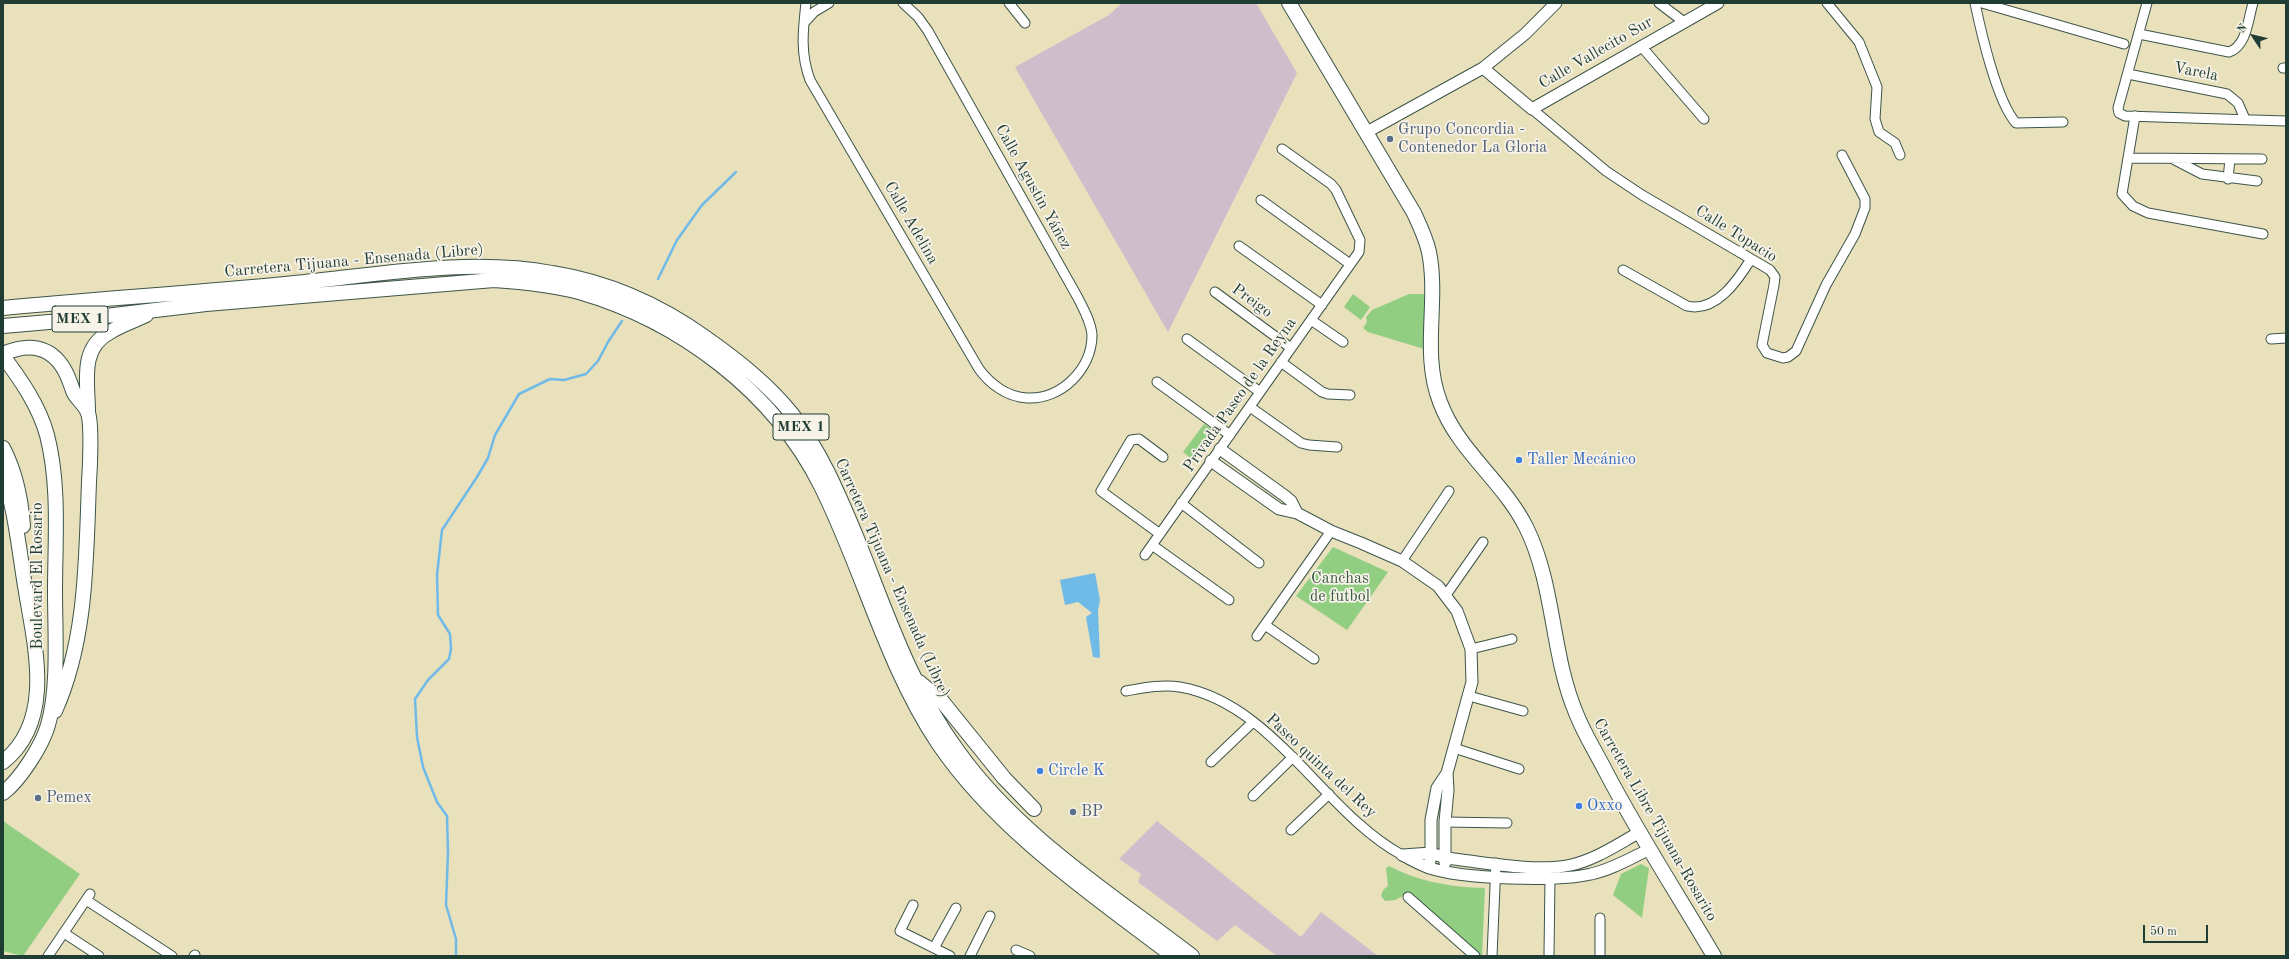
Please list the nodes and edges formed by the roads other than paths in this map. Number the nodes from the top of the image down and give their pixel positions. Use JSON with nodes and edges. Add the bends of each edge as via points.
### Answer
{"nodes":[{"id":1,"x":806,"y":3,"type":"edge"},
{"id":2,"x":829,"y":3,"type":"edge"},
{"id":3,"x":903,"y":3,"type":"edge"},
{"id":4,"x":1008,"y":3,"type":"edge"},
{"id":5,"x":1289,"y":3,"type":"edge"},
{"id":6,"x":1556,"y":3,"type":"edge"},
{"id":7,"x":1659,"y":3,"type":"edge"},
{"id":8,"x":1718,"y":3,"type":"edge"},
{"id":9,"x":1827,"y":3,"type":"edge"},
{"id":10,"x":1975,"y":3,"type":"edge"},
{"id":11,"x":1982,"y":3,"type":"edge"},
{"id":12,"x":2147,"y":3,"type":"edge"},
{"id":13,"x":2253,"y":3,"type":"edge"},
{"id":14,"x":1684,"y":22,"type":"junction"},
{"id":15,"x":804,"y":23,"type":"junction"},
{"id":16,"x":1025,"y":23,"type":"dead end"},
{"id":17,"x":2139,"y":34,"type":"junction"},
{"id":18,"x":2124,"y":44,"type":"dead end"},
{"id":19,"x":1641,"y":46,"type":"junction"},
{"id":20,"x":1482,"y":68,"type":"junction"},
{"id":21,"x":2128,"y":74,"type":"junction"},
{"id":22,"x":1532,"y":109,"type":"junction"},
{"id":23,"x":2135,"y":116,"type":"junction"},
{"id":24,"x":1704,"y":119,"type":"dead end"},
{"id":25,"x":2245,"y":119,"type":"junction"},
{"id":26,"x":2286,"y":121,"type":"edge"},
{"id":27,"x":2063,"y":122,"type":"dead end"},
{"id":28,"x":1367,"y":132,"type":"junction"},
{"id":29,"x":1282,"y":149,"type":"dead end"},
{"id":30,"x":1842,"y":155,"type":"dead end"},
{"id":31,"x":1900,"y":155,"type":"dead end"},
{"id":32,"x":2129,"y":158,"type":"junction"},
{"id":33,"x":2173,"y":158,"type":"junction"},
{"id":34,"x":2230,"y":159,"type":"junction"},
{"id":35,"x":2262,"y":159,"type":"dead end"},
{"id":36,"x":2228,"y":178,"type":"junction"},
{"id":37,"x":2257,"y":181,"type":"dead end"},
{"id":38,"x":1261,"y":200,"type":"dead end"},
{"id":39,"x":2263,"y":234,"type":"dead end"},
{"id":40,"x":1239,"y":246,"type":"dead end"},
{"id":41,"x":1751,"y":259,"type":"junction"},
{"id":42,"x":1350,"y":264,"type":"junction"},
{"id":43,"x":1623,"y":270,"type":"dead end"},
{"id":44,"x":1215,"y":292,"type":"dead end"},
{"id":45,"x":1322,"y":305,"type":"junction"},
{"id":46,"x":3,"y":308,"type":"edge"},
{"id":47,"x":156,"y":310,"type":"junction"},
{"id":48,"x":1311,"y":320,"type":"junction"},
{"id":49,"x":3,"y":326,"type":"edge"},
{"id":50,"x":2286,"y":338,"type":"edge"},
{"id":51,"x":1188,"y":339,"type":"dead end"},
{"id":52,"x":2271,"y":339,"type":"dead end"},
{"id":53,"x":1343,"y":342,"type":"dead end"},
{"id":54,"x":1291,"y":348,"type":"junction"},
{"id":55,"x":3,"y":355,"type":"edge"},
{"id":56,"x":1281,"y":362,"type":"junction"},
{"id":57,"x":1157,"y":382,"type":"dead end"},
{"id":58,"x":1059,"y":390,"type":"joint"},
{"id":59,"x":1260,"y":392,"type":"junction"},
{"id":60,"x":1350,"y":394,"type":"dead end"},
{"id":61,"x":1250,"y":407,"type":"junction"},
{"id":62,"x":88,"y":412,"type":"junction"},
{"id":63,"x":1230,"y":435,"type":"junction"},
{"id":64,"x":1337,"y":447,"type":"dead end"},
{"id":65,"x":3,"y":448,"type":"edge"},
{"id":66,"x":1220,"y":449,"type":"junction"},
{"id":67,"x":1163,"y":457,"type":"dead end"},
{"id":68,"x":1211,"y":461,"type":"junction"},
{"id":69,"x":3,"y":472,"type":"edge"},
{"id":70,"x":1449,"y":491,"type":"dead end"},
{"id":71,"x":1181,"y":503,"type":"junction"},
{"id":72,"x":1296,"y":513,"type":"junction"},
{"id":73,"x":1331,"y":531,"type":"junction"},
{"id":74,"x":1160,"y":534,"type":"junction"},
{"id":75,"x":1483,"y":542,"type":"dead end"},
{"id":76,"x":1152,"y":545,"type":"junction"},
{"id":77,"x":1145,"y":555,"type":"dead end"},
{"id":78,"x":1259,"y":562,"type":"dead end"},
{"id":79,"x":1402,"y":562,"type":"junction"},
{"id":80,"x":22,"y":565,"type":"junction"},
{"id":81,"x":1446,"y":595,"type":"junction"},
{"id":82,"x":1229,"y":600,"type":"dead end"},
{"id":83,"x":1265,"y":625,"type":"junction"},
{"id":84,"x":1257,"y":636,"type":"dead end"},
{"id":85,"x":1512,"y":639,"type":"dead end"},
{"id":86,"x":1471,"y":649,"type":"junction"},
{"id":87,"x":1314,"y":659,"type":"dead end"},
{"id":88,"x":916,"y":680,"type":"junction"},
{"id":89,"x":1126,"y":691,"type":"dead end"},
{"id":90,"x":1469,"y":696,"type":"junction"},
{"id":91,"x":1523,"y":711,"type":"dead end"},
{"id":92,"x":1253,"y":722,"type":"junction"},
{"id":93,"x":48,"y":726,"type":"junction"},
{"id":94,"x":1454,"y":748,"type":"junction"},
{"id":95,"x":1293,"y":757,"type":"junction"},
{"id":96,"x":3,"y":762,"type":"edge"},
{"id":97,"x":1211,"y":762,"type":"dead end"},
{"id":98,"x":1519,"y":769,"type":"dead end"},
{"id":99,"x":1447,"y":772,"type":"junction"},
{"id":100,"x":3,"y":793,"type":"edge"},
{"id":101,"x":1329,"y":794,"type":"junction"},
{"id":102,"x":1253,"y":796,"type":"dead end"},
{"id":103,"x":1034,"y":808,"type":"dead end"},
{"id":104,"x":1445,"y":822,"type":"junction"},
{"id":105,"x":1507,"y":823,"type":"dead end"},
{"id":106,"x":1291,"y":830,"type":"dead end"},
{"id":107,"x":1640,"y":832,"type":"junction"},
{"id":108,"x":1650,"y":849,"type":"junction"},
{"id":109,"x":1431,"y":854,"type":"junction"},
{"id":110,"x":1402,"y":855,"type":"junction"},
{"id":111,"x":1446,"y":858,"type":"junction"},
{"id":112,"x":1496,"y":863,"type":"junction"},
{"id":113,"x":1571,"y":865,"type":"junction"},
{"id":114,"x":1429,"y":868,"type":"junction"},
{"id":115,"x":1443,"y":872,"type":"junction"},
{"id":116,"x":1495,"y":877,"type":"junction"},
{"id":117,"x":1574,"y":877,"type":"junction"},
{"id":118,"x":1550,"y":878,"type":"junction"},
{"id":119,"x":1408,"y":897,"type":"dead end"},
{"id":120,"x":913,"y":905,"type":"dead end"},
{"id":121,"x":956,"y":908,"type":"dead end"},
{"id":122,"x":990,"y":916,"type":"dead end"},
{"id":123,"x":1122,"y":917,"type":"junction"},
{"id":124,"x":1600,"y":918,"type":"dead end"},
{"id":125,"x":64,"y":933,"type":"junction"},
{"id":126,"x":934,"y":948,"type":"junction"},
{"id":127,"x":1016,"y":950,"type":"dead end"},
{"id":128,"x":1548,"y":954,"type":"dead end"},
{"id":129,"x":48,"y":956,"type":"edge"},
{"id":130,"x":98,"y":956,"type":"edge"},
{"id":131,"x":172,"y":956,"type":"edge"},
{"id":132,"x":950,"y":956,"type":"edge"},
{"id":133,"x":970,"y":956,"type":"edge"},
{"id":134,"x":1030,"y":956,"type":"edge"},
{"id":135,"x":1157,"y":956,"type":"edge"},
{"id":136,"x":1173,"y":956,"type":"edge"},
{"id":137,"x":1192,"y":956,"type":"edge"},
{"id":138,"x":1475,"y":956,"type":"edge"},
{"id":139,"x":1492,"y":956,"type":"edge"},
{"id":140,"x":1600,"y":956,"type":"edge"},
{"id":141,"x":1714,"y":956,"type":"edge"}],
"edges":[{"from":1,"to":15,"type":"street","name":"Calle Adelina"},
{"from":2,"to":15,"type":"street","via":[[814,12]]},
{"from":3,"to":58,"type":"street","name":"Calle Agustin Yáñez","via":[[928,31],[1089,320],[1091,348],[1085,364],[1075,378]]},
{"from":4,"to":16,"type":"street"},
{"from":5,"to":28,"type":"main road","name":"Carretera Libre Tijuana-Rosarito"},
{"from":6,"to":20,"type":"street","via":[[1525,34]]},
{"from":7,"to":14,"type":"street"},
{"from":8,"to":14,"type":"street","name":"Calle Vallecito Sur"},
{"from":9,"to":31,"type":"street","via":[[1859,42],[1877,87],[1875,119],[1879,132],[1895,143]]},
{"from":10,"to":27,"type":"street","via":[[2009,116],[2016,123]]},
{"from":11,"to":18,"type":"street"},
{"from":12,"to":17,"type":"street"},
{"from":13,"to":17,"type":"street","name":"Varela","via":[[2241,43],[2236,49],[2222,51]]},
{"from":14,"to":19,"type":"street","name":"Calle Vallecito Sur"},
{"from":15,"to":58,"type":"street","name":"Calle Adelina","via":[[802,49],[810,80],[979,369],[986,379],[1013,395],[1026,398],[1041,397]]},
{"from":17,"to":21,"type":"street"},
{"from":19,"to":22,"type":"street","name":"Calle Vallecito Sur"},
{"from":19,"to":24,"type":"street"},
{"from":20,"to":22,"type":"street"},
{"from":20,"to":28,"type":"street"},
{"from":21,"to":23,"type":"street","via":[[2118,111],[2122,115]]},
{"from":21,"to":25,"type":"street","name":"Varela","via":[[2226,94],[2238,103]]},
{"from":22,"to":41,"type":"street","name":"Calle Topacio","via":[[1606,171]]},
{"from":23,"to":25,"type":"street"},
{"from":23,"to":32,"type":"street"},
{"from":25,"to":26,"type":"street"},
{"from":28,"to":107,"type":"main road","name":"Carretera Libre Tijuana-Rosarito","via":[[1414,213],[1429,252],[1430,366],[1441,405],[1457,434],[1474,458],[1495,480],[1526,527],[1540,568],[1564,680],[1576,713],[1613,787]]},
{"from":29,"to":42,"type":"street","name":"Privada Paseo de la Reyna","via":[[1336,190],[1360,240],[1359,252]]},
{"from":30,"to":41,"type":"street","name":"Calle Topacio","via":[[1865,199],[1865,208],[1855,234],[1826,286],[1799,346],[1788,357],[1771,355],[1762,345],[1775,277],[1770,270]]},
{"from":32,"to":33,"type":"street"},
{"from":32,"to":39,"type":"street","via":[[2122,194],[2133,206],[2148,213]]},
{"from":33,"to":34,"type":"street"},
{"from":33,"to":36,"type":"street","via":[[2202,174]]},
{"from":34,"to":35,"type":"street"},
{"from":34,"to":36,"type":"street"},
{"from":36,"to":37,"type":"street"},
{"from":38,"to":42,"type":"street"},
{"from":40,"to":45,"type":"street"},
{"from":41,"to":43,"type":"street","via":[[1731,287],[1715,300],[1695,308]]},
{"from":42,"to":45,"type":"street","name":"Privada Paseo de la Reyna"},
{"from":44,"to":54,"type":"street","name":"Preigo"},
{"from":45,"to":48,"type":"street","name":"Privada Paseo de la Reyna"},
{"from":46,"to":88,"type":"main road","name":"Carretera Tijuana - Ensenada (Libre)","number":"MEX 1","via":[[465,267],[552,272],[635,297],[686,324],[759,379],[809,438],[837,491]]},
{"from":47,"to":49,"type":"main road","name":"Carretera Tijuana - Ensenada (Libre)","number":"MEX 1"},
{"from":47,"to":62,"type":"main road","via":[[110,332],[94,346],[87,365]]},
{"from":47,"to":123,"type":"main road","name":"Carretera Tijuana - Ensenada (Libre)","number":"MEX 1","via":[[391,287],[494,280],[578,292],[620,306],[672,332],[744,384],[772,412],[797,444],[821,486],[910,695],[958,770],[1012,829]]},
{"from":48,"to":53,"type":"street"},
{"from":48,"to":54,"type":"street","name":"Privada Paseo de la Reyna"},
{"from":50,"to":52,"type":"street"},
{"from":51,"to":59,"type":"street"},
{"from":54,"to":56,"type":"street","name":"Privada Paseo de la Reyna"},
{"from":55,"to":62,"type":"main road","via":[[26,347],[42,349],[51,354],[65,371],[77,398]]},
{"from":55,"to":93,"type":"main road","name":"Boulevard El Rosario","via":[[34,403],[46,433],[54,479],[55,656],[54,688]]},
{"from":56,"to":59,"type":"street","name":"Privada Paseo de la Reyna"},
{"from":56,"to":60,"type":"street","via":[[1322,392]]},
{"from":57,"to":63,"type":"street"},
{"from":59,"to":61,"type":"street","name":"Privada Paseo de la Reyna"},
{"from":61,"to":63,"type":"street","name":"Privada Paseo de la Reyna"},
{"from":61,"to":64,"type":"street","via":[[1301,442]]},
{"from":62,"to":93,"type":"main road","via":[[88,517],[78,639],[71,669]]},
{"from":63,"to":66,"type":"street","name":"Privada Paseo de la Reyna"},
{"from":65,"to":80,"type":"main road","via":[[20,495],[23,527]]},
{"from":66,"to":68,"type":"street","name":"Privada Paseo de la Reyna"},
{"from":66,"to":72,"type":"street","via":[[1291,501]]},
{"from":67,"to":74,"type":"street","via":[[1139,439],[1131,440],[1101,491]]},
{"from":68,"to":71,"type":"street","name":"Privada Paseo de la Reyna"},
{"from":68,"to":72,"type":"street","via":[[1279,509]]},
{"from":69,"to":80,"type":"main road","name":"Boulevard El Rosario"},
{"from":70,"to":79,"type":"street"},
{"from":71,"to":74,"type":"street","name":"Privada Paseo de la Reyna"},
{"from":71,"to":78,"type":"street"},
{"from":72,"to":73,"type":"street"},
{"from":73,"to":79,"type":"street"},
{"from":73,"to":83,"type":"street"},
{"from":74,"to":76,"type":"street","name":"Privada Paseo de la Reyna"},
{"from":75,"to":81,"type":"street"},
{"from":76,"to":77,"type":"street","name":"Privada Paseo de la Reyna"},
{"from":76,"to":82,"type":"street"},
{"from":79,"to":81,"type":"street","via":[[1424,575]]},
{"from":80,"to":96,"type":"main road","name":"Boulevard El Rosario","via":[[34,641],[37,691],[27,731],[21,743]]},
{"from":81,"to":86,"type":"street","via":[[1463,625]]},
{"from":83,"to":84,"type":"street"},
{"from":83,"to":87,"type":"street"},
{"from":85,"to":86,"type":"street"},
{"from":86,"to":90,"type":"street","via":[[1473,670]]},
{"from":88,"to":103,"type":"main road","via":[[942,700],[1004,778]]},
{"from":88,"to":137,"type":"main road","name":"Carretera Tijuana - Ensenada (Libre)","number":"MEX 1","via":[[954,746],[1002,804],[1078,870]]},
{"from":89,"to":92,"type":"street","name":"Paseo quinta del Rey","via":[[1163,686],[1193,690]]},
{"from":90,"to":91,"type":"street"},
{"from":90,"to":94,"type":"street"},
{"from":92,"to":95,"type":"street","name":"Paseo quinta del Rey"},
{"from":92,"to":97,"type":"street"},
{"from":93,"to":100,"type":"main road","name":"Boulevard El Rosario","via":[[24,770]]},
{"from":94,"to":98,"type":"street"},
{"from":94,"to":99,"type":"street"},
{"from":95,"to":101,"type":"street","name":"Paseo quinta del Rey"},
{"from":95,"to":102,"type":"street"},
{"from":99,"to":104,"type":"street"},
{"from":99,"to":109,"type":"street","via":[[1437,788],[1431,820]]},
{"from":101,"to":106,"type":"street"},
{"from":101,"to":110,"type":"street","name":"Paseo quinta del Rey","via":[[1382,844]]},
{"from":104,"to":105,"type":"street"},
{"from":104,"to":111,"type":"street"},
{"from":107,"to":108,"type":"main road","name":"Carretera Libre Tijuana-Rosarito"},
{"from":107,"to":113,"type":"street","via":[[1590,859]]},
{"from":108,"to":117,"type":"street","via":[[1592,874]]},
{"from":108,"to":141,"type":"main road","name":"Carretera Libre Tijuana-Rosarito"},
{"from":109,"to":110,"type":"street"},
{"from":109,"to":111,"type":"street"},
{"from":109,"to":114,"type":"street"},
{"from":110,"to":114,"type":"street"},
{"from":111,"to":112,"type":"street"},
{"from":111,"to":115,"type":"street"},
{"from":112,"to":113,"type":"street","via":[[1544,867]]},
{"from":112,"to":116,"type":"street"},
{"from":113,"to":117,"type":"street"},
{"from":114,"to":115,"type":"street"},
{"from":115,"to":116,"type":"street"},
{"from":116,"to":118,"type":"street"},
{"from":116,"to":139,"type":"street"},
{"from":117,"to":118,"type":"street"},
{"from":118,"to":128,"type":"street"},
{"from":119,"to":138,"type":"street"},
{"from":120,"to":126,"type":"street","via":[[900,931]]},
{"from":121,"to":126,"type":"street"},
{"from":122,"to":133,"type":"street"},
{"from":123,"to":135,"type":"main road"},
{"from":123,"to":136,"type":"main road","name":"Carretera Tijuana - Ensenada (Libre)","number":"MEX 1"},
{"from":124,"to":140,"type":"street"},
{"from":125,"to":129,"type":"street"},
{"from":125,"to":130,"type":"street"},
{"from":125,"to":131,"type":"street","via":[[88,897]]},
{"from":126,"to":132,"type":"street"},
{"from":127,"to":134,"type":"street"}]}
